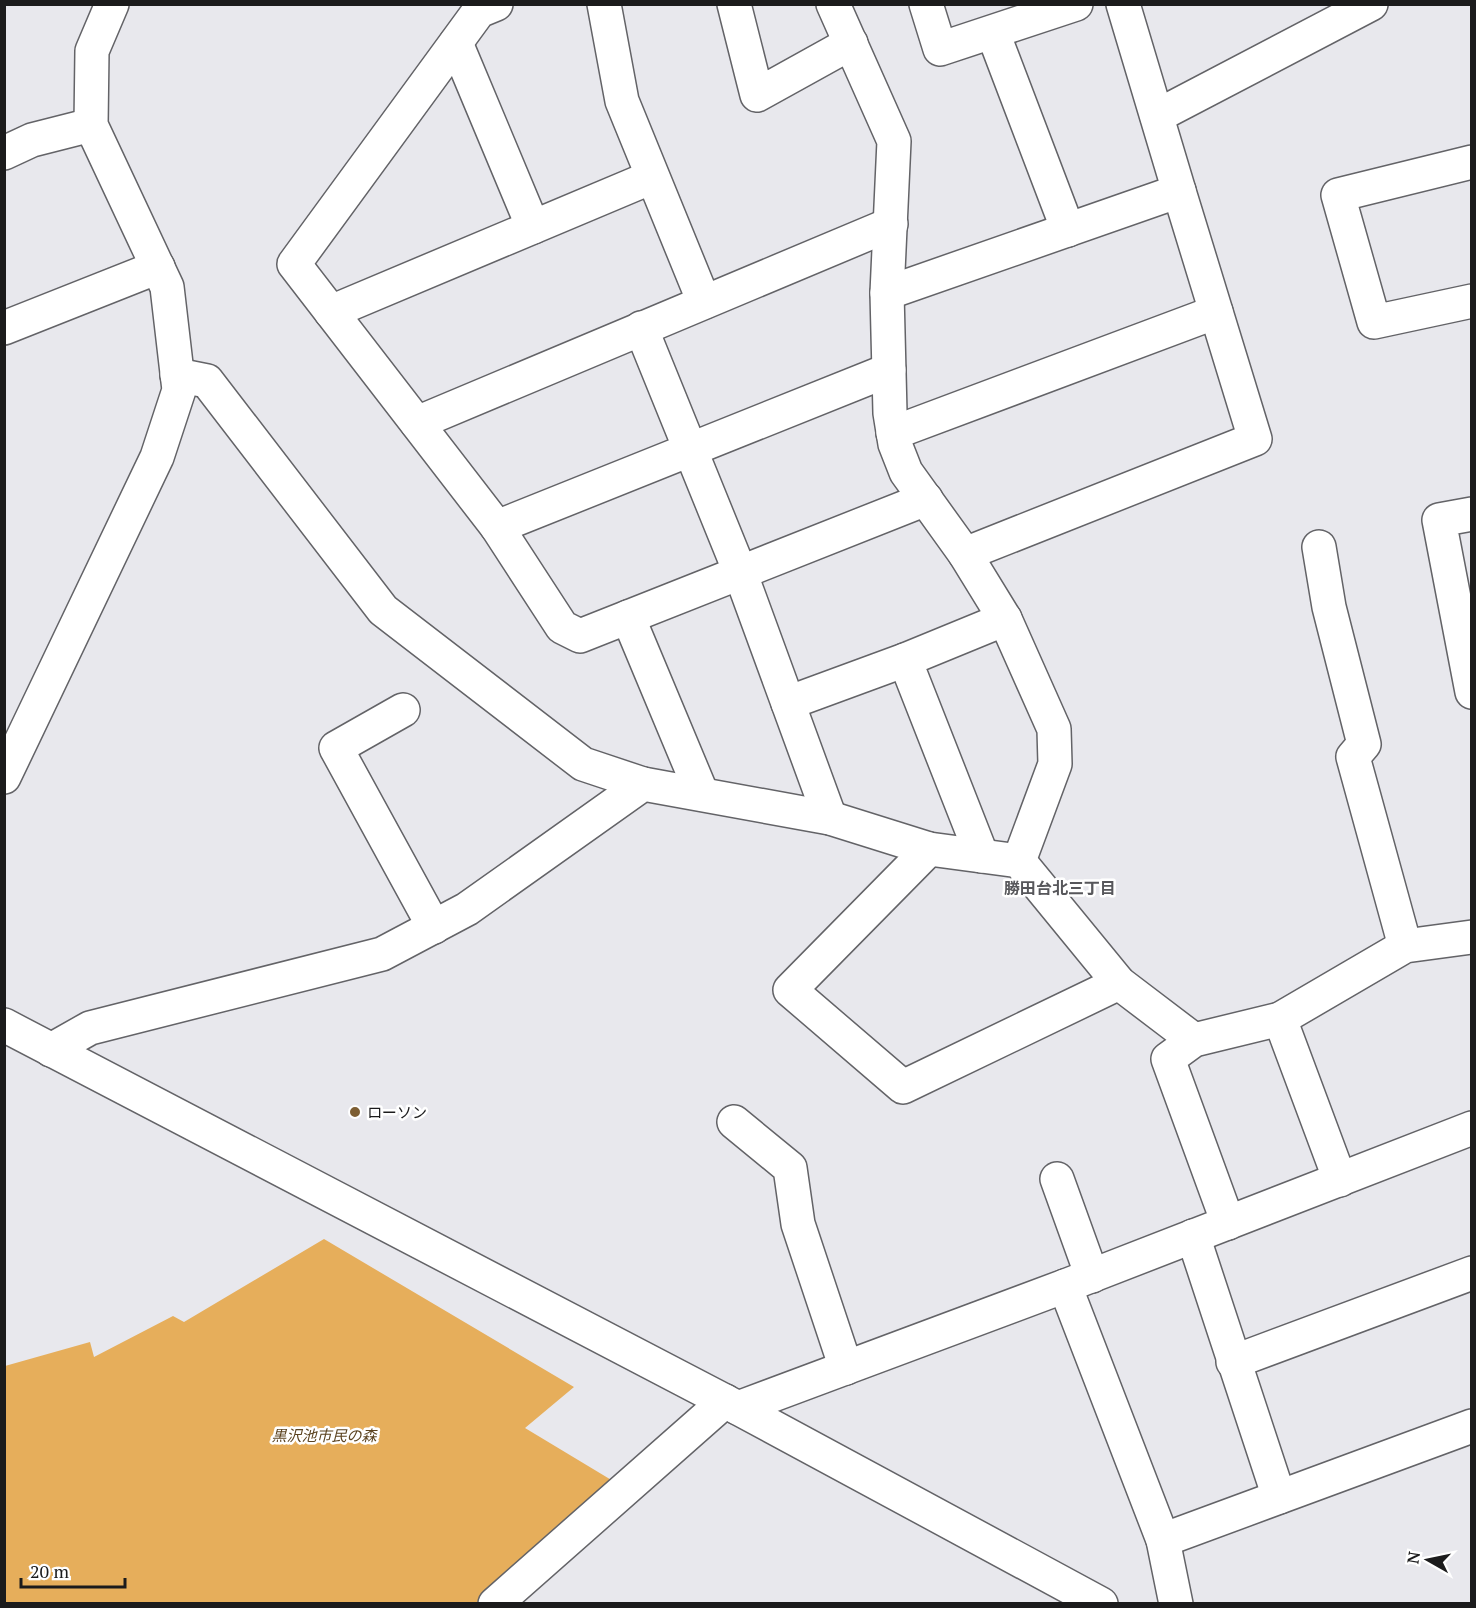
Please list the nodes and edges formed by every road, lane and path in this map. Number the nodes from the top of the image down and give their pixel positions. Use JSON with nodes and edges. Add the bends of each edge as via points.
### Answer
{"nodes":[{"id":1,"x":112,"y":4,"type":"edge"},
{"id":2,"x":496,"y":4,"type":"edge"},
{"id":3,"x":604,"y":4,"type":"edge"},
{"id":4,"x":734,"y":4,"type":"edge"},
{"id":5,"x":833,"y":4,"type":"edge"},
{"id":6,"x":926,"y":4,"type":"edge"},
{"id":7,"x":1076,"y":4,"type":"edge"},
{"id":8,"x":1123,"y":4,"type":"edge"},
{"id":9,"x":1371,"y":4,"type":"edge"},
{"id":10,"x":993,"y":33,"type":"junction"},
{"id":11,"x":456,"y":43,"type":"junction"},
{"id":12,"x":851,"y":43,"type":"junction"},
{"id":13,"x":1157,"y":116,"type":"junction"},
{"id":14,"x":91,"y":125,"type":"junction"},
{"id":15,"x":4,"y":153,"type":"edge"},
{"id":16,"x":1472,"y":162,"type":"edge"},
{"id":17,"x":652,"y":177,"type":"junction"},
{"id":18,"x":1179,"y":191,"type":"junction"},
{"id":19,"x":891,"y":224,"type":"junction"},
{"id":20,"x":533,"y":227,"type":"junction"},
{"id":21,"x":1068,"y":230,"type":"junction"},
{"id":22,"x":158,"y":267,"type":"junction"},
{"id":23,"x":887,"y":293,"type":"junction"},
{"id":24,"x":1472,"y":301,"type":"edge"},
{"id":25,"x":704,"y":302,"type":"junction"},
{"id":26,"x":331,"y":312,"type":"junction"},
{"id":27,"x":1216,"y":312,"type":"junction"},
{"id":28,"x":4,"y":328,"type":"edge"},
{"id":29,"x":641,"y":328,"type":"junction"},
{"id":30,"x":889,"y":370,"type":"junction"},
{"id":31,"x":177,"y":375,"type":"junction"},
{"id":32,"x":417,"y":423,"type":"junction"},
{"id":33,"x":893,"y":433,"type":"junction"},
{"id":34,"x":692,"y":449,"type":"junction"},
{"id":35,"x":926,"y":499,"type":"junction"},
{"id":36,"x":1472,"y":514,"type":"edge"},
{"id":37,"x":497,"y":527,"type":"junction"},
{"id":38,"x":1319,"y":547,"type":"dead end"},
{"id":39,"x":965,"y":554,"type":"junction"},
{"id":40,"x":740,"y":572,"type":"junction"},
{"id":41,"x":628,"y":617,"type":"junction"},
{"id":42,"x":1005,"y":619,"type":"junction"},
{"id":43,"x":905,"y":660,"type":"junction"},
{"id":44,"x":1472,"y":692,"type":"edge"},
{"id":45,"x":788,"y":703,"type":"junction"},
{"id":46,"x":403,"y":710,"type":"dead end"},
{"id":47,"x":4,"y":777,"type":"edge"},
{"id":48,"x":643,"y":784,"type":"junction"},
{"id":49,"x":702,"y":794,"type":"junction"},
{"id":50,"x":830,"y":818,"type":"junction"},
{"id":51,"x":929,"y":849,"type":"junction"},
{"id":52,"x":982,"y":856,"type":"junction"},
{"id":53,"x":1019,"y":861,"type":"junction"},
{"id":54,"x":434,"y":927,"type":"junction"},
{"id":55,"x":1472,"y":937,"type":"edge"},
{"id":56,"x":1405,"y":946,"type":"junction"},
{"id":57,"x":1119,"y":983,"type":"junction"},
{"id":58,"x":1280,"y":1018,"type":"junction"},
{"id":59,"x":4,"y":1025,"type":"edge"},
{"id":60,"x":1194,"y":1040,"type":"junction"},
{"id":61,"x":51,"y":1050,"type":"junction"},
{"id":62,"x":734,"y":1122,"type":"dead end"},
{"id":63,"x":1469,"y":1138,"type":"edge"},
{"id":64,"x":1057,"y":1179,"type":"dead end"},
{"id":65,"x":1340,"y":1180,"type":"junction"},
{"id":66,"x":1228,"y":1223,"type":"junction"},
{"id":67,"x":1193,"y":1236,"type":"junction"},
{"id":68,"x":1472,"y":1273,"type":"edge"},
{"id":69,"x":1078,"y":1281,"type":"junction"},
{"id":70,"x":1233,"y":1362,"type":"junction"},
{"id":71,"x":846,"y":1368,"type":"junction"},
{"id":72,"x":732,"y":1405,"type":"junction"},
{"id":73,"x":1472,"y":1426,"type":"edge"},
{"id":74,"x":1279,"y":1497,"type":"junction"},
{"id":75,"x":1163,"y":1540,"type":"junction"},
{"id":76,"x":495,"y":1604,"type":"edge"},
{"id":77,"x":1101,"y":1604,"type":"edge"},
{"id":78,"x":1176,"y":1604,"type":"edge"}],
"edges":[{"from":1,"to":14,"type":"street","via":[[92,51]]},
{"from":2,"to":11,"type":"street","via":[[479,11]]},
{"from":3,"to":17,"type":"street","via":[[622,100]]},
{"from":4,"to":12,"type":"street","via":[[757,95]]},
{"from":5,"to":12,"type":"street"},
{"from":6,"to":10,"type":"street","via":[[940,49]]},
{"from":7,"to":10,"type":"street"},
{"from":8,"to":13,"type":"street"},
{"from":9,"to":13,"type":"street"},
{"from":10,"to":21,"type":"street"},
{"from":11,"to":20,"type":"street"},
{"from":11,"to":26,"type":"street","via":[[294,264]]},
{"from":12,"to":19,"type":"street","via":[[894,141]]},
{"from":13,"to":18,"type":"street"},
{"from":14,"to":15,"type":"street","via":[[32,140]]},
{"from":14,"to":22,"type":"street"},
{"from":16,"to":24,"type":"street","via":[[1338,195],[1374,322]]},
{"from":17,"to":20,"type":"street"},
{"from":17,"to":25,"type":"street"},
{"from":18,"to":21,"type":"street"},
{"from":18,"to":27,"type":"street"},
{"from":19,"to":23,"type":"street"},
{"from":19,"to":25,"type":"street"},
{"from":20,"to":26,"type":"street"},
{"from":21,"to":23,"type":"street"},
{"from":22,"to":28,"type":"street"},
{"from":22,"to":31,"type":"street","via":[[168,287]]},
{"from":23,"to":30,"type":"street"},
{"from":25,"to":29,"type":"street"},
{"from":26,"to":32,"type":"street"},
{"from":27,"to":33,"type":"street"},
{"from":27,"to":39,"type":"street","via":[[1255,439]]},
{"from":29,"to":32,"type":"street"},
{"from":29,"to":34,"type":"street"},
{"from":30,"to":33,"type":"street"},
{"from":30,"to":34,"type":"street"},
{"from":31,"to":47,"type":"street","via":[[179,390],[157,457]]},
{"from":31,"to":48,"type":"street","via":[[207,381],[383,610],[583,764]]},
{"from":32,"to":37,"type":"street"},
{"from":33,"to":35,"type":"street","via":[[906,472]]},
{"from":34,"to":37,"type":"street"},
{"from":34,"to":40,"type":"street"},
{"from":35,"to":39,"type":"street"},
{"from":35,"to":40,"type":"street"},
{"from":36,"to":44,"type":"street","via":[[1439,520]]},
{"from":37,"to":41,"type":"street","via":[[562,627],[580,636]]},
{"from":38,"to":56,"type":"street","via":[[1329,607],[1364,744],[1353,757]]},
{"from":39,"to":42,"type":"street"},
{"from":40,"to":41,"type":"street"},
{"from":40,"to":45,"type":"street"},
{"from":41,"to":49,"type":"street"},
{"from":42,"to":43,"type":"street"},
{"from":42,"to":53,"type":"street","via":[[1054,729],[1055,764]]},
{"from":43,"to":45,"type":"street"},
{"from":43,"to":52,"type":"street"},
{"from":45,"to":50,"type":"street"},
{"from":46,"to":54,"type":"street","via":[[336,748]]},
{"from":48,"to":49,"type":"street"},
{"from":48,"to":54,"type":"street","via":[[467,909]]},
{"from":49,"to":50,"type":"street"},
{"from":50,"to":51,"type":"street"},
{"from":51,"to":52,"type":"street"},
{"from":51,"to":57,"type":"street","via":[[790,990],[903,1087]]},
{"from":52,"to":53,"type":"street"},
{"from":53,"to":57,"type":"street"},
{"from":54,"to":61,"type":"street","via":[[382,954],[90,1028]]},
{"from":55,"to":56,"type":"street"},
{"from":56,"to":58,"type":"street"},
{"from":57,"to":60,"type":"street"},
{"from":58,"to":60,"type":"street"},
{"from":58,"to":65,"type":"street"},
{"from":59,"to":61,"type":"street"},
{"from":60,"to":66,"type":"street","via":[[1168,1059]]},
{"from":61,"to":72,"type":"street"},
{"from":62,"to":71,"type":"street","via":[[790,1168],[798,1224]]},
{"from":63,"to":65,"type":"street"},
{"from":64,"to":69,"type":"street"},
{"from":65,"to":66,"type":"street"},
{"from":66,"to":67,"type":"street"},
{"from":67,"to":69,"type":"street"},
{"from":67,"to":70,"type":"street"},
{"from":68,"to":70,"type":"street"},
{"from":69,"to":71,"type":"street"},
{"from":69,"to":75,"type":"street"},
{"from":70,"to":74,"type":"street"},
{"from":71,"to":72,"type":"street"},
{"from":72,"to":76,"type":"street"},
{"from":72,"to":77,"type":"street"},
{"from":73,"to":74,"type":"street"},
{"from":74,"to":75,"type":"street"},
{"from":75,"to":78,"type":"street"}]}
